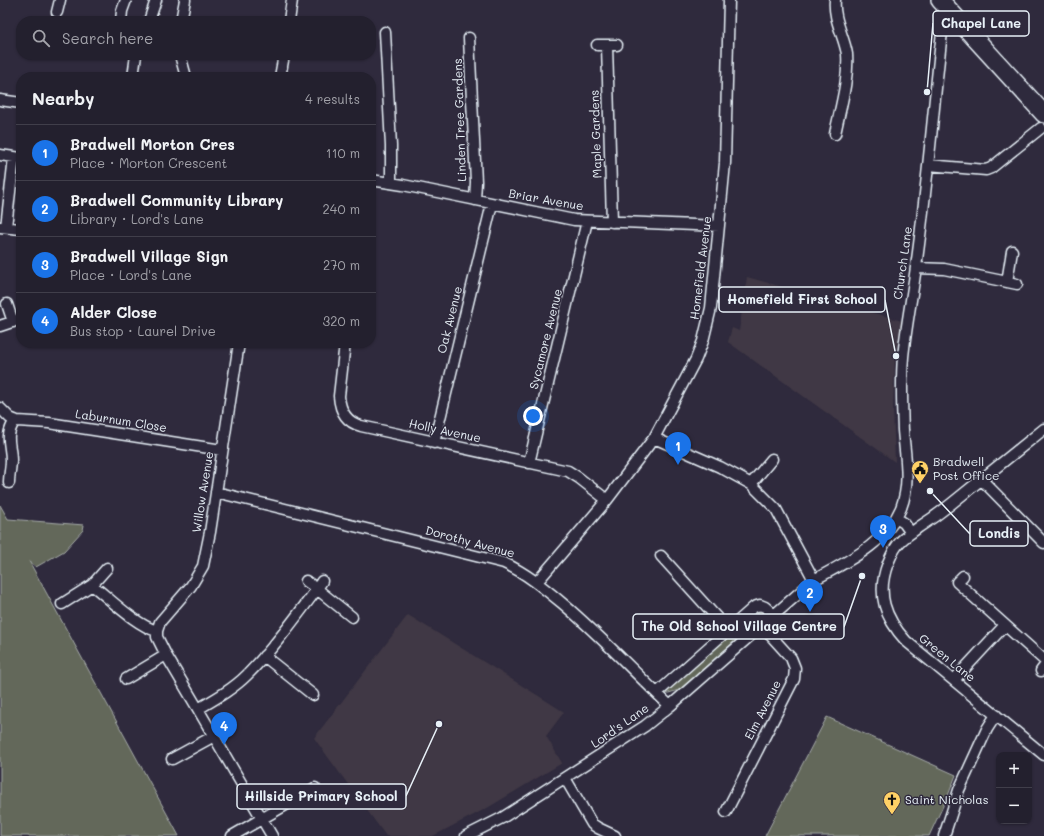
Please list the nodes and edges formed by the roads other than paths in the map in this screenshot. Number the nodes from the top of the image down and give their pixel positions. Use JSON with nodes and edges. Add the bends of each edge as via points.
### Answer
{"nodes":[{"id":1,"x":60,"y":0,"type":"edge"},
{"id":2,"x":126,"y":0,"type":"edge"},
{"id":3,"x":156,"y":0,"type":"edge"},
{"id":4,"x":185,"y":0,"type":"edge"},
{"id":5,"x":292,"y":0,"type":"edge"},
{"id":6,"x":728,"y":0,"type":"edge"},
{"id":7,"x":835,"y":0,"type":"edge"},
{"id":8,"x":940,"y":0,"type":"edge"},
{"id":9,"x":57,"y":12,"type":"dead end"},
{"id":10,"x":952,"y":13,"type":"junction"},
{"id":11,"x":122,"y":16,"type":"edge"},
{"id":12,"x":151,"y":16,"type":"edge"},
{"id":13,"x":182,"y":16,"type":"edge"},
{"id":14,"x":290,"y":16,"type":"edge"},
{"id":15,"x":385,"y":32,"type":"dead end"},
{"id":16,"x":469,"y":38,"type":"dead end"},
{"id":17,"x":607,"y":45,"type":"dead end"},
{"id":18,"x":135,"y":60,"type":"edge"},
{"id":19,"x":181,"y":60,"type":"edge"},
{"id":20,"x":283,"y":60,"type":"edge"},
{"id":21,"x":134,"y":72,"type":"edge"},
{"id":22,"x":185,"y":72,"type":"edge"},
{"id":23,"x":281,"y":72,"type":"edge"},
{"id":24,"x":0,"y":100,"type":"edge"},
{"id":25,"x":16,"y":102,"type":"edge"},
{"id":26,"x":1042,"y":121,"type":"edge"},
{"id":27,"x":835,"y":134,"type":"dead end"},
{"id":28,"x":0,"y":155,"type":"edge"},
{"id":29,"x":16,"y":157,"type":"edge"},
{"id":30,"x":928,"y":165,"type":"junction"},
{"id":31,"x":16,"y":166,"type":"edge"},
{"id":32,"x":376,"y":181,"type":"edge"},
{"id":33,"x":391,"y":183,"type":"junction"},
{"id":34,"x":475,"y":200,"type":"junction"},
{"id":35,"x":492,"y":204,"type":"junction"},
{"id":36,"x":587,"y":220,"type":"junction"},
{"id":37,"x":612,"y":222,"type":"junction"},
{"id":38,"x":719,"y":226,"type":"junction"},
{"id":39,"x":3,"y":227,"type":"edge"},
{"id":40,"x":16,"y":228,"type":"edge"},
{"id":41,"x":1012,"y":251,"type":"dead end"},
{"id":42,"x":916,"y":268,"type":"junction"},
{"id":43,"x":7,"y":304,"type":"dead end"},
{"id":44,"x":16,"y":319,"type":"edge"},
{"id":45,"x":16,"y":321,"type":"edge"},
{"id":46,"x":0,"y":326,"type":"edge"},
{"id":47,"x":237,"y":348,"type":"edge"},
{"id":48,"x":345,"y":348,"type":"edge"},
{"id":49,"x":0,"y":408,"type":"edge"},
{"id":50,"x":15,"y":420,"type":"junction"},
{"id":51,"x":1044,"y":429,"type":"edge"},
{"id":52,"x":654,"y":438,"type":"junction"},
{"id":53,"x":434,"y":443,"type":"junction"},
{"id":54,"x":222,"y":450,"type":"junction"},
{"id":55,"x":772,"y":459,"type":"dead end"},
{"id":56,"x":529,"y":463,"type":"junction"},
{"id":57,"x":981,"y":479,"type":"junction"},
{"id":58,"x":8,"y":482,"type":"dead end"},
{"id":59,"x":751,"y":484,"type":"junction"},
{"id":60,"x":216,"y":492,"type":"junction"},
{"id":61,"x":607,"y":500,"type":"junction"},
{"id":62,"x":896,"y":518,"type":"junction"},
{"id":63,"x":910,"y":533,"type":"junction"},
{"id":64,"x":1044,"y":543,"type":"edge"},
{"id":65,"x":662,"y":556,"type":"dead end"},
{"id":66,"x":107,"y":568,"type":"dead end"},
{"id":67,"x":814,"y":580,"type":"junction"},
{"id":68,"x":306,"y":581,"type":"dead end"},
{"id":69,"x":537,"y":582,"type":"junction"},
{"id":70,"x":957,"y":582,"type":"dead end"},
{"id":71,"x":92,"y":585,"type":"junction"},
{"id":72,"x":320,"y":585,"type":"junction"},
{"id":73,"x":62,"y":604,"type":"dead end"},
{"id":74,"x":774,"y":615,"type":"junction"},
{"id":75,"x":352,"y":617,"type":"dead end"},
{"id":76,"x":1005,"y":625,"type":"junction"},
{"id":77,"x":762,"y":626,"type":"junction"},
{"id":78,"x":728,"y":630,"type":"junction"},
{"id":79,"x":157,"y":631,"type":"junction"},
{"id":80,"x":166,"y":655,"type":"junction"},
{"id":81,"x":264,"y":656,"type":"junction"},
{"id":82,"x":1044,"y":660,"type":"edge"},
{"id":83,"x":126,"y":679,"type":"dead end"},
{"id":84,"x":954,"y":680,"type":"junction"},
{"id":85,"x":657,"y":693,"type":"junction"},
{"id":86,"x":313,"y":695,"type":"dead end"},
{"id":87,"x":670,"y":706,"type":"junction"},
{"id":88,"x":198,"y":709,"type":"junction"},
{"id":89,"x":996,"y":716,"type":"junction"},
{"id":90,"x":214,"y":736,"type":"junction"},
{"id":91,"x":1044,"y":755,"type":"edge"},
{"id":92,"x":172,"y":759,"type":"dead end"},
{"id":93,"x":565,"y":778,"type":"junction"},
{"id":94,"x":315,"y":788,"type":"dead end"},
{"id":95,"x":726,"y":812,"type":"dead end"},
{"id":96,"x":262,"y":819,"type":"junction"},
{"id":97,"x":232,"y":836,"type":"edge"},
{"id":98,"x":272,"y":836,"type":"edge"},
{"id":99,"x":466,"y":836,"type":"edge"},
{"id":100,"x":613,"y":836,"type":"edge"},
{"id":101,"x":944,"y":836,"type":"edge"}],
"edges":[{"from":1,"to":9,"type":"street"},
{"from":2,"to":11,"type":"street"},
{"from":3,"to":12,"type":"street"},
{"from":4,"to":13,"type":"street"},
{"from":5,"to":14,"type":"street"},
{"from":6,"to":38,"type":"street","name":"Homefield Avenue","via":[[726,163]]},
{"from":7,"to":27,"type":"street","via":[[848,68]]},
{"from":8,"to":10,"type":"highway"},
{"from":10,"to":26,"type":"highway"},
{"from":10,"to":30,"type":"street","name":"Church Lane","via":[[942,32]]},
{"from":15,"to":33,"type":"street"},
{"from":16,"to":34,"type":"street","name":"Linden Tree Gardens"},
{"from":17,"to":37,"type":"street","name":"Maple Gardens"},
{"from":18,"to":21,"type":"street"},
{"from":19,"to":22,"type":"street"},
{"from":20,"to":23,"type":"street"},
{"from":24,"to":25,"type":"street"},
{"from":26,"to":30,"type":"street","via":[[986,170]]},
{"from":28,"to":29,"type":"street"},
{"from":30,"to":42,"type":"street","name":"Church Lane"},
{"from":31,"to":39,"type":"street"},
{"from":32,"to":33,"type":"street","name":"Briar Avenue"},
{"from":33,"to":34,"type":"street","name":"Briar Avenue"},
{"from":34,"to":35,"type":"street","name":"Briar Avenue"},
{"from":35,"to":36,"type":"street","name":"Briar Avenue","via":[[574,220]]},
{"from":35,"to":53,"type":"street","name":"Oak Avenue"},
{"from":36,"to":37,"type":"street","name":"Briar Avenue"},
{"from":36,"to":56,"type":"street","name":"Sycamore Avenue"},
{"from":37,"to":38,"type":"street","name":"Briar Avenue"},
{"from":38,"to":52,"type":"street","name":"Homefield Avenue","via":[[711,308],[703,341],[693,366]]},
{"from":39,"to":40,"type":"street"},
{"from":41,"to":42,"type":"street","via":[[1012,283],[944,269]]},
{"from":42,"to":62,"type":"street","name":"Church Lane","via":[[903,358],[906,489]]},
{"from":43,"to":44,"type":"street"},
{"from":45,"to":46,"type":"street"},
{"from":47,"to":54,"type":"street","name":"Willow Avenue"},
{"from":48,"to":53,"type":"street","name":"Holly Avenue","via":[[339,405],[346,418],[361,426]]},
{"from":49,"to":50,"type":"street"},
{"from":50,"to":54,"type":"street","name":"Laburnum Close"},
{"from":50,"to":58,"type":"street","via":[[10,427],[8,440],[11,460]]},
{"from":51,"to":57,"type":"street","name":"Green Lane"},
{"from":52,"to":59,"type":"street","via":[[720,467]]},
{"from":52,"to":61,"type":"street","name":"Homefield Avenue"},
{"from":53,"to":56,"type":"street","name":"Holly Avenue"},
{"from":54,"to":60,"type":"street","name":"Willow Avenue"},
{"from":55,"to":59,"type":"street"},
{"from":56,"to":61,"type":"street","name":"Holly Avenue","via":[[568,471]]},
{"from":57,"to":63,"type":"street","name":"Green Lane"},
{"from":57,"to":64,"type":"street"},
{"from":59,"to":67,"type":"street","via":[[776,509]]},
{"from":60,"to":69,"type":"street","name":"Dorothy Avenue","via":[[504,563]]},
{"from":60,"to":79,"type":"street","name":"Willow Avenue","via":[[203,566],[191,586],[160,622]]},
{"from":61,"to":69,"type":"street","name":"Homefield Avenue"},
{"from":62,"to":63,"type":"street","via":[[904,523]]},
{"from":62,"to":67,"type":"street","name":"Lord's Lane","via":[[871,546]]},
{"from":63,"to":84,"type":"street","name":"Green Lane","via":[[900,541],[886,570],[882,583],[884,606],[895,629],[906,642]]},
{"from":65,"to":78,"type":"street"},
{"from":66,"to":71,"type":"street"},
{"from":67,"to":74,"type":"street","name":"Lord's Lane"},
{"from":68,"to":72,"type":"street"},
{"from":69,"to":85,"type":"street","name":"Dorothy Avenue","via":[[589,626]]},
{"from":70,"to":76,"type":"street"},
{"from":71,"to":73,"type":"street"},
{"from":71,"to":79,"type":"street","via":[[137,621]]},
{"from":72,"to":75,"type":"street"},
{"from":72,"to":81,"type":"street"},
{"from":74,"to":77,"type":"street","name":"Lord's Lane"},
{"from":74,"to":78,"type":"street","name":"Lord's Lane","via":[[760,604],[754,606]]},
{"from":76,"to":82,"type":"street"},
{"from":76,"to":84,"type":"street"},
{"from":77,"to":87,"type":"street","name":"Lord's Lane"},
{"from":77,"to":95,"type":"street","name":"Elm Avenue","via":[[791,658],[795,674]]},
{"from":78,"to":85,"type":"street","name":"Lord's Lane"},
{"from":79,"to":80,"type":"street","via":[[157,637]]},
{"from":80,"to":83,"type":"street"},
{"from":80,"to":88,"type":"street"},
{"from":81,"to":86,"type":"street"},
{"from":81,"to":88,"type":"street","via":[[230,689]]},
{"from":84,"to":89,"type":"street","name":"Green Lane"},
{"from":85,"to":87,"type":"street","name":"Dorothy Avenue"},
{"from":87,"to":93,"type":"street","name":"Lord's Lane","via":[[620,743]]},
{"from":88,"to":90,"type":"street"},
{"from":89,"to":91,"type":"street","name":"Green Lane"},
{"from":89,"to":101,"type":"street","via":[[987,729],[959,790]]},
{"from":90,"to":92,"type":"street"},
{"from":90,"to":96,"type":"street"},
{"from":93,"to":99,"type":"street","name":"Lord's Lane","via":[[502,818]]},
{"from":93,"to":100,"type":"street","via":[[592,824]]},
{"from":94,"to":96,"type":"street"},
{"from":96,"to":97,"type":"street"},
{"from":96,"to":98,"type":"street"}]}
